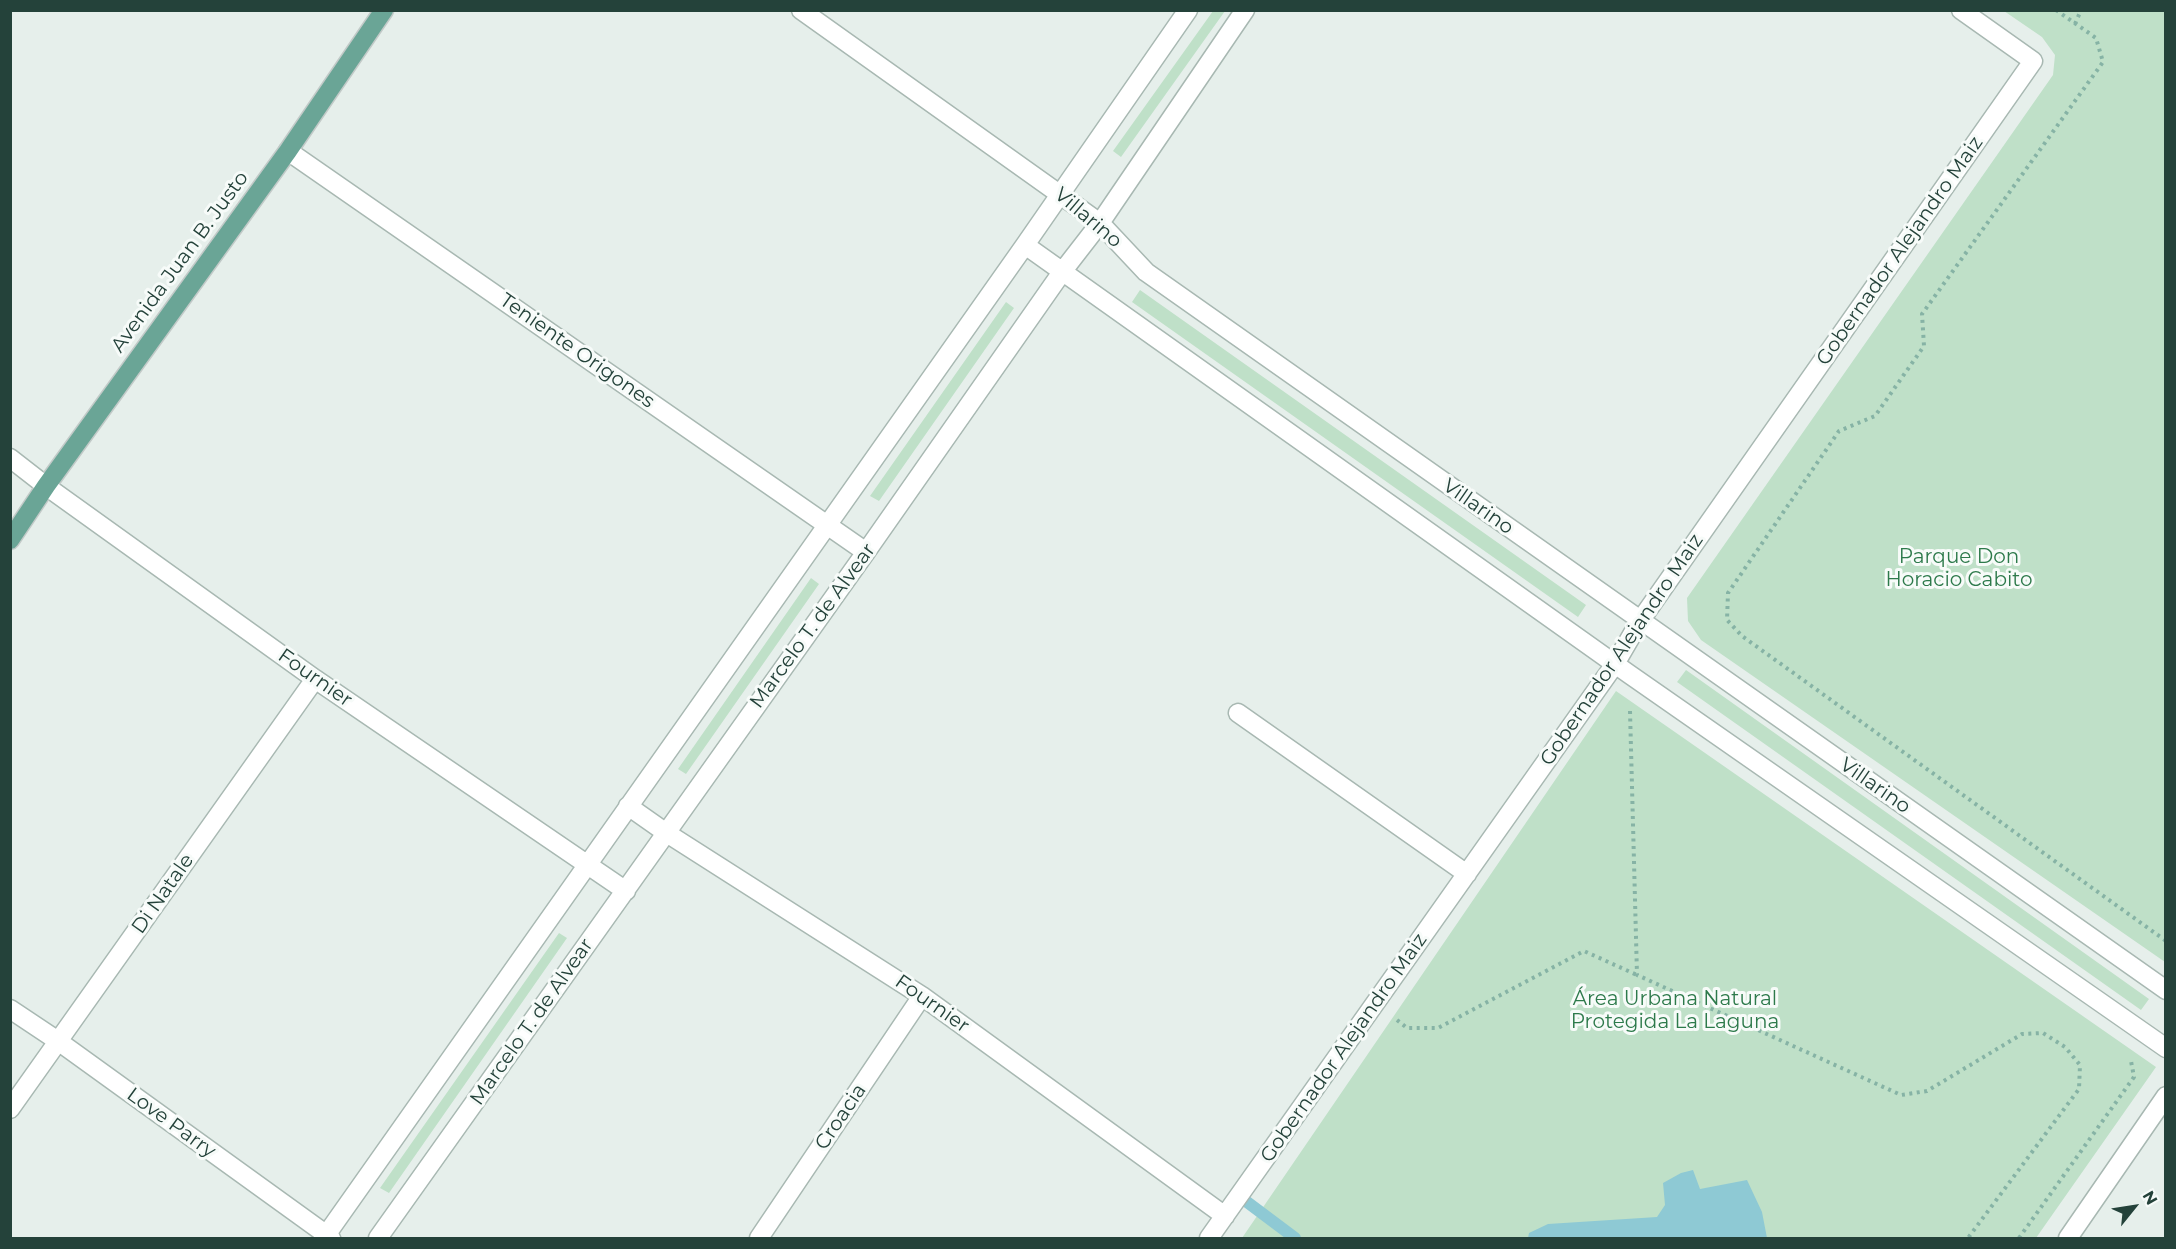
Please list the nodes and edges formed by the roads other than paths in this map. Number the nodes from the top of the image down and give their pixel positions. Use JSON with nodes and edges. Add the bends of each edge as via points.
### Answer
{"nodes":[{"id":1,"x":384,"y":10,"type":"edge"},
{"id":2,"x":801,"y":10,"type":"edge"},
{"id":3,"x":1188,"y":10,"type":"edge"},
{"id":4,"x":1245,"y":10,"type":"edge"},
{"id":5,"x":1961,"y":10,"type":"edge"},
{"id":6,"x":288,"y":151,"type":"junction"},
{"id":7,"x":1059,"y":193,"type":"junction"},
{"id":8,"x":1100,"y":223,"type":"junction"},
{"id":9,"x":1025,"y":245,"type":"junction"},
{"id":10,"x":1062,"y":272,"type":"junction"},
{"id":11,"x":10,"y":458,"type":"edge"},
{"id":12,"x":46,"y":486,"type":"junction"},
{"id":13,"x":828,"y":525,"type":"junction"},
{"id":14,"x":10,"y":540,"type":"edge"},
{"id":15,"x":866,"y":552,"type":"junction"},
{"id":16,"x":1640,"y":621,"type":"junction"},
{"id":17,"x":1622,"y":669,"type":"junction"},
{"id":18,"x":315,"y":679,"type":"junction"},
{"id":19,"x":1238,"y":713,"type":"dead end"},
{"id":20,"x":628,"y":806,"type":"junction"},
{"id":21,"x":666,"y":832,"type":"junction"},
{"id":22,"x":586,"y":865,"type":"junction"},
{"id":23,"x":1467,"y":874,"type":"junction"},
{"id":24,"x":626,"y":891,"type":"junction"},
{"id":25,"x":2166,"y":990,"type":"edge"},
{"id":26,"x":922,"y":996,"type":"junction"},
{"id":27,"x":10,"y":1009,"type":"edge"},
{"id":28,"x":58,"y":1041,"type":"junction"},
{"id":29,"x":2166,"y":1047,"type":"edge"},
{"id":30,"x":2166,"y":1096,"type":"edge"},
{"id":31,"x":10,"y":1109,"type":"edge"},
{"id":32,"x":1225,"y":1216,"type":"junction"},
{"id":33,"x":327,"y":1237,"type":"edge"},
{"id":34,"x":378,"y":1239,"type":"edge"},
{"id":35,"x":759,"y":1239,"type":"edge"},
{"id":36,"x":1209,"y":1239,"type":"edge"},
{"id":37,"x":2068,"y":1239,"type":"edge"}],
"edges":[{"from":1,"to":6,"type":"main road","name":"Avenida Juan B. Justo"},
{"from":2,"to":7,"type":"street","name":"Villarino"},
{"from":3,"to":7,"type":"street"},
{"from":4,"to":8,"type":"street","name":"Marcelo T. de Alvear"},
{"from":5,"to":16,"type":"street","name":"Gobernador Alejandro Maiz","via":[[2033,61]]},
{"from":6,"to":12,"type":"main road","name":"Avenida Juan B. Justo"},
{"from":6,"to":13,"type":"street","name":"Teniente Origones"},
{"from":7,"to":8,"type":"street","name":"Villarino"},
{"from":7,"to":9,"type":"street"},
{"from":8,"to":10,"type":"street","name":"Marcelo T. de Alvear"},
{"from":8,"to":16,"type":"street","name":"Villarino","via":[[1146,272]]},
{"from":9,"to":10,"type":"street"},
{"from":9,"to":13,"type":"street"},
{"from":10,"to":15,"type":"street","name":"Marcelo T. de Alvear"},
{"from":10,"to":17,"type":"street"},
{"from":11,"to":12,"type":"street","name":"Fournier"},
{"from":12,"to":14,"type":"main road","name":"Avenida Juan B. Justo"},
{"from":12,"to":18,"type":"street","name":"Fournier"},
{"from":13,"to":15,"type":"street","name":"Teniente Origones"},
{"from":13,"to":20,"type":"street"},
{"from":15,"to":21,"type":"street","name":"Marcelo T. de Alvear"},
{"from":16,"to":17,"type":"street","name":"Gobernador Alejandro Maiz"},
{"from":16,"to":25,"type":"street","name":"Villarino"},
{"from":17,"to":23,"type":"street","name":"Gobernador Alejandro Maiz"},
{"from":17,"to":29,"type":"street"},
{"from":18,"to":22,"type":"street","name":"Fournier"},
{"from":18,"to":28,"type":"street","name":"Di Natale"},
{"from":19,"to":23,"type":"street"},
{"from":20,"to":21,"type":"street","name":"Fournier"},
{"from":20,"to":22,"type":"street"},
{"from":21,"to":24,"type":"street","name":"Marcelo T. de Alvear"},
{"from":21,"to":26,"type":"street","name":"Fournier"},
{"from":22,"to":24,"type":"street","name":"Fournier"},
{"from":22,"to":33,"type":"street"},
{"from":23,"to":32,"type":"street","name":"Gobernador Alejandro Maiz"},
{"from":24,"to":34,"type":"street","name":"Marcelo T. de Alvear"},
{"from":26,"to":32,"type":"street","name":"Fournier"},
{"from":26,"to":35,"type":"street","name":"Croacia"},
{"from":27,"to":28,"type":"street","name":"Love Parry"},
{"from":28,"to":31,"type":"street","name":"Di Natale"},
{"from":28,"to":33,"type":"street","name":"Love Parry"},
{"from":30,"to":37,"type":"street"},
{"from":32,"to":36,"type":"street","name":"Gobernador Alejandro Maiz"}]}
